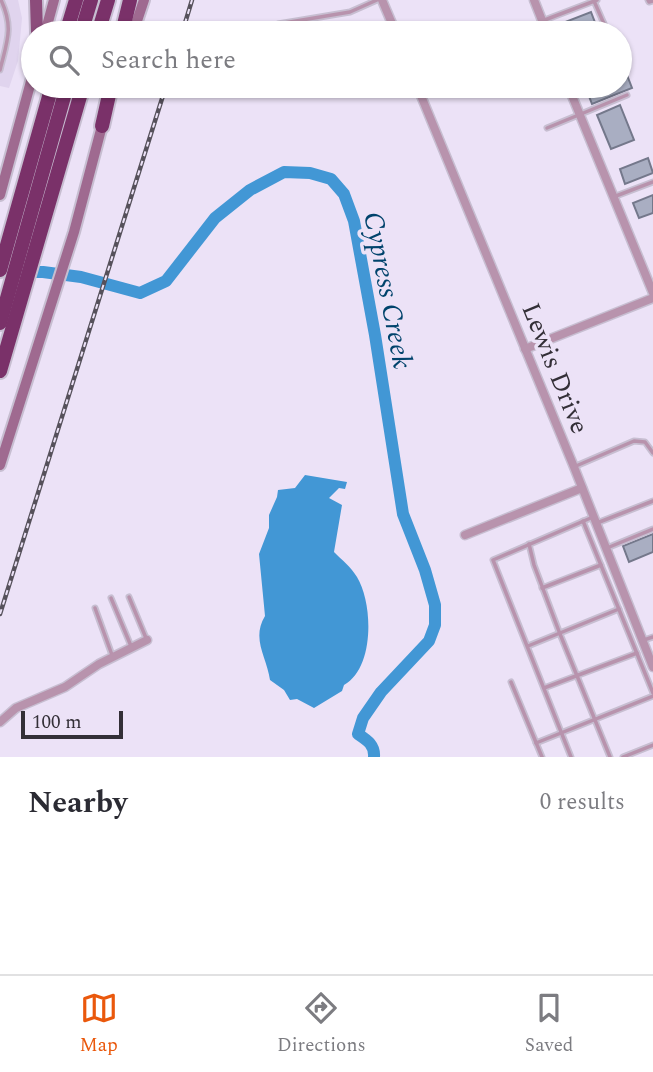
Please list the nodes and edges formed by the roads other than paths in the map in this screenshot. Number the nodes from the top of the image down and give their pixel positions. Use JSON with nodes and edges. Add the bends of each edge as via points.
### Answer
{"nodes":[{"id":1,"x":1,"y":0,"type":"edge"},
{"id":2,"x":36,"y":0,"type":"edge"},
{"id":3,"x":54,"y":0,"type":"edge"},
{"id":4,"x":76,"y":0,"type":"edge"},
{"id":5,"x":92,"y":0,"type":"edge"},
{"id":6,"x":108,"y":0,"type":"edge"},
{"id":7,"x":130,"y":0,"type":"edge"},
{"id":8,"x":144,"y":0,"type":"edge"},
{"id":9,"x":377,"y":0,"type":"edge"},
{"id":10,"x":382,"y":0,"type":"edge"},
{"id":11,"x":534,"y":0,"type":"edge"},
{"id":12,"x":595,"y":0,"type":"edge"},
{"id":13,"x":37,"y":21,"type":"edge"},
{"id":14,"x":48,"y":21,"type":"edge"},
{"id":15,"x":70,"y":21,"type":"edge"},
{"id":16,"x":85,"y":21,"type":"edge"},
{"id":17,"x":102,"y":21,"type":"edge"},
{"id":18,"x":125,"y":21,"type":"edge"},
{"id":19,"x":137,"y":21,"type":"edge"},
{"id":20,"x":296,"y":21,"type":"edge"},
{"id":21,"x":391,"y":21,"type":"edge"},
{"id":22,"x":542,"y":21,"type":"joint"},
{"id":23,"x":603,"y":21,"type":"edge"},
{"id":24,"x":1,"y":59,"type":"edge"},
{"id":25,"x":0,"y":70,"type":"edge"},
{"id":26,"x":26,"y":98,"type":"edge"},
{"id":27,"x":50,"y":98,"type":"edge"},
{"id":28,"x":63,"y":98,"type":"edge"},
{"id":29,"x":78,"y":98,"type":"edge"},
{"id":30,"x":110,"y":98,"type":"edge"},
{"id":31,"x":422,"y":98,"type":"edge"},
{"id":32,"x":573,"y":98,"type":"edge"},
{"id":33,"x":620,"y":98,"type":"edge"},
{"id":34,"x":580,"y":114,"type":"junction"},
{"id":35,"x":102,"y":126,"type":"joint"},
{"id":36,"x":547,"y":128,"type":"dead end"},
{"id":37,"x":653,"y":181,"type":"edge"},
{"id":38,"x":0,"y":195,"type":"edge"},
{"id":39,"x":614,"y":197,"type":"junction"},
{"id":40,"x":26,"y":231,"type":"junction"},
{"id":41,"x":0,"y":270,"type":"edge"},
{"id":42,"x":653,"y":295,"type":"edge"},
{"id":43,"x":7,"y":325,"type":"edge"},
{"id":44,"x":525,"y":349,"type":"junction"},
{"id":45,"x":0,"y":370,"type":"edge"},
{"id":46,"x":651,"y":446,"type":"edge"},
{"id":47,"x":653,"y":453,"type":"edge"},
{"id":48,"x":0,"y":465,"type":"edge"},
{"id":49,"x":574,"y":467,"type":"junction"},
{"id":50,"x":582,"y":488,"type":"junction"},
{"id":51,"x":653,"y":501,"type":"edge"},
{"id":52,"x":583,"y":521,"type":"junction"},
{"id":53,"x":594,"y":521,"type":"junction"},
{"id":54,"x":653,"y":529,"type":"edge"},
{"id":55,"x":465,"y":534,"type":"dead end"},
{"id":56,"x":529,"y":544,"type":"junction"},
{"id":57,"x":605,"y":549,"type":"junction"},
{"id":58,"x":601,"y":565,"type":"junction"},
{"id":59,"x":542,"y":588,"type":"junction"},
{"id":60,"x":129,"y":597,"type":"dead end"},
{"id":61,"x":111,"y":598,"type":"dead end"},
{"id":62,"x":95,"y":608,"type":"dead end"},
{"id":63,"x":619,"y":609,"type":"junction"},
{"id":64,"x":560,"y":634,"type":"junction"},
{"id":65,"x":653,"y":637,"type":"edge"},
{"id":66,"x":147,"y":640,"type":"joint"},
{"id":67,"x":642,"y":640,"type":"junction"},
{"id":68,"x":528,"y":646,"type":"junction"},
{"id":69,"x":131,"y":648,"type":"junction"},
{"id":70,"x":637,"y":653,"type":"junction"},
{"id":71,"x":112,"y":657,"type":"junction"},
{"id":72,"x":653,"y":667,"type":"edge"},
{"id":73,"x":577,"y":677,"type":"junction"},
{"id":74,"x":511,"y":682,"type":"dead end"},
{"id":75,"x":544,"y":688,"type":"junction"},
{"id":76,"x":653,"y":694,"type":"edge"},
{"id":77,"x":594,"y":719,"type":"junction"},
{"id":78,"x":0,"y":722,"type":"edge"},
{"id":79,"x":562,"y":732,"type":"junction"},
{"id":80,"x":536,"y":743,"type":"junction"},
{"id":81,"x":653,"y":745,"type":"edge"},
{"id":82,"x":542,"y":757,"type":"edge"},
{"id":83,"x":571,"y":757,"type":"edge"},
{"id":84,"x":610,"y":757,"type":"edge"},
{"id":85,"x":623,"y":757,"type":"edge"}],
"edges":[{"from":1,"to":24,"type":"lane","via":[[9,32]]},
{"from":2,"to":13,"type":"main road"},
{"from":3,"to":14,"type":"main road"},
{"from":4,"to":15,"type":"highway"},
{"from":5,"to":16,"type":"highway"},
{"from":6,"to":17,"type":"highway"},
{"from":7,"to":18,"type":"highway"},
{"from":8,"to":19,"type":"main road"},
{"from":9,"to":20,"type":"lane","via":[[350,12]]},
{"from":10,"to":21,"type":"street"},
{"from":11,"to":22,"type":"street"},
{"from":12,"to":22,"type":"lane"},
{"from":12,"to":23,"type":"lane"},
{"from":24,"to":25,"type":"lane"},
{"from":26,"to":38,"type":"main road"},
{"from":27,"to":40,"type":"highway"},
{"from":28,"to":40,"type":"highway"},
{"from":29,"to":40,"type":"highway"},
{"from":30,"to":35,"type":"highway"},
{"from":31,"to":44,"type":"street","name":"Lewis Drive"},
{"from":32,"to":34,"type":"street"},
{"from":33,"to":34,"type":"lane"},
{"from":34,"to":36,"type":"lane"},
{"from":34,"to":39,"type":"street"},
{"from":35,"to":48,"type":"main road","via":[[74,232]]},
{"from":37,"to":39,"type":"lane"},
{"from":39,"to":42,"type":"street"},
{"from":40,"to":41,"type":"highway"},
{"from":40,"to":43,"type":"highway"},
{"from":42,"to":44,"type":"street"},
{"from":43,"to":45,"type":"highway"},
{"from":44,"to":49,"type":"street","name":"Lewis Drive"},
{"from":46,"to":47,"type":"lane"},
{"from":46,"to":49,"type":"lane","via":[[634,441]]},
{"from":49,"to":50,"type":"street","name":"Lewis Drive"},
{"from":50,"to":53,"type":"street","name":"Lewis Drive"},
{"from":50,"to":55,"type":"street"},
{"from":51,"to":53,"type":"lane"},
{"from":52,"to":53,"type":"lane"},
{"from":52,"to":56,"type":"lane"},
{"from":52,"to":58,"type":"lane"},
{"from":53,"to":57,"type":"street","name":"Lewis Drive"},
{"from":54,"to":57,"type":"lane"},
{"from":56,"to":59,"type":"lane"},
{"from":56,"to":68,"type":"lane","via":[[493,560]]},
{"from":57,"to":67,"type":"street","name":"Lewis Drive"},
{"from":58,"to":59,"type":"lane"},
{"from":58,"to":63,"type":"lane"},
{"from":59,"to":64,"type":"lane"},
{"from":60,"to":66,"type":"lane"},
{"from":61,"to":69,"type":"lane"},
{"from":62,"to":71,"type":"lane"},
{"from":63,"to":64,"type":"lane"},
{"from":63,"to":70,"type":"lane"},
{"from":64,"to":68,"type":"lane"},
{"from":64,"to":73,"type":"lane"},
{"from":65,"to":67,"type":"lane"},
{"from":66,"to":69,"type":"street"},
{"from":67,"to":72,"type":"street","name":"Lewis Drive"},
{"from":68,"to":75,"type":"lane"},
{"from":69,"to":71,"type":"street"},
{"from":70,"to":73,"type":"lane"},
{"from":70,"to":76,"type":"lane"},
{"from":71,"to":78,"type":"street","via":[[65,687],[16,708]]},
{"from":73,"to":75,"type":"lane"},
{"from":73,"to":77,"type":"lane"},
{"from":74,"to":80,"type":"lane"},
{"from":75,"to":79,"type":"lane"},
{"from":76,"to":77,"type":"lane"},
{"from":77,"to":79,"type":"lane"},
{"from":77,"to":84,"type":"lane"},
{"from":79,"to":80,"type":"lane"},
{"from":79,"to":83,"type":"lane"},
{"from":80,"to":82,"type":"lane"},
{"from":81,"to":85,"type":"lane"}]}
